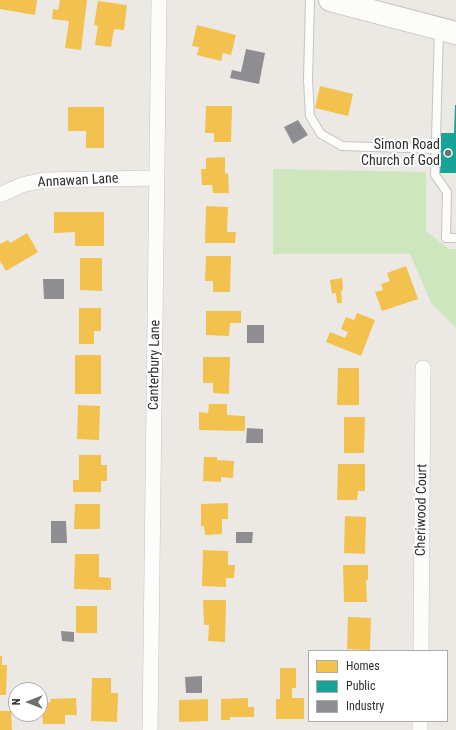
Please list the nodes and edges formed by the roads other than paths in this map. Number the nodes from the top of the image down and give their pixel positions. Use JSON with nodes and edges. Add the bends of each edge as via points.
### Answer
{"nodes":[{"id":1,"x":159,"y":0,"type":"edge"},
{"id":2,"x":310,"y":0,"type":"edge"},
{"id":3,"x":330,"y":0,"type":"edge"},
{"id":4,"x":447,"y":30,"type":"edge"},
{"id":5,"x":436,"y":149,"type":"junction"},
{"id":6,"x":157,"y":178,"type":"junction"},
{"id":7,"x":0,"y":194,"type":"edge"},
{"id":8,"x":456,"y":238,"type":"edge"},
{"id":9,"x":423,"y":368,"type":"dead end"},
{"id":10,"x":421,"y":650,"type":"edge"},
{"id":11,"x":150,"y":730,"type":"edge"}],
"edges":[{"from":1,"to":6,"type":"street","name":"Canterbury Lane"},
{"from":2,"to":5,"type":"lane","via":[[310,116],[321,134],[342,146]]},
{"from":3,"to":4,"type":"street"},
{"from":4,"to":5,"type":"lane"},
{"from":5,"to":8,"type":"lane","via":[[435,175],[447,192],[446,238]]},
{"from":6,"to":7,"type":"street","name":"Annawan Lane","via":[[44,180]]},
{"from":6,"to":11,"type":"street","name":"Canterbury Lane"},
{"from":9,"to":10,"type":"street","name":"Cheriwood Court"}]}
